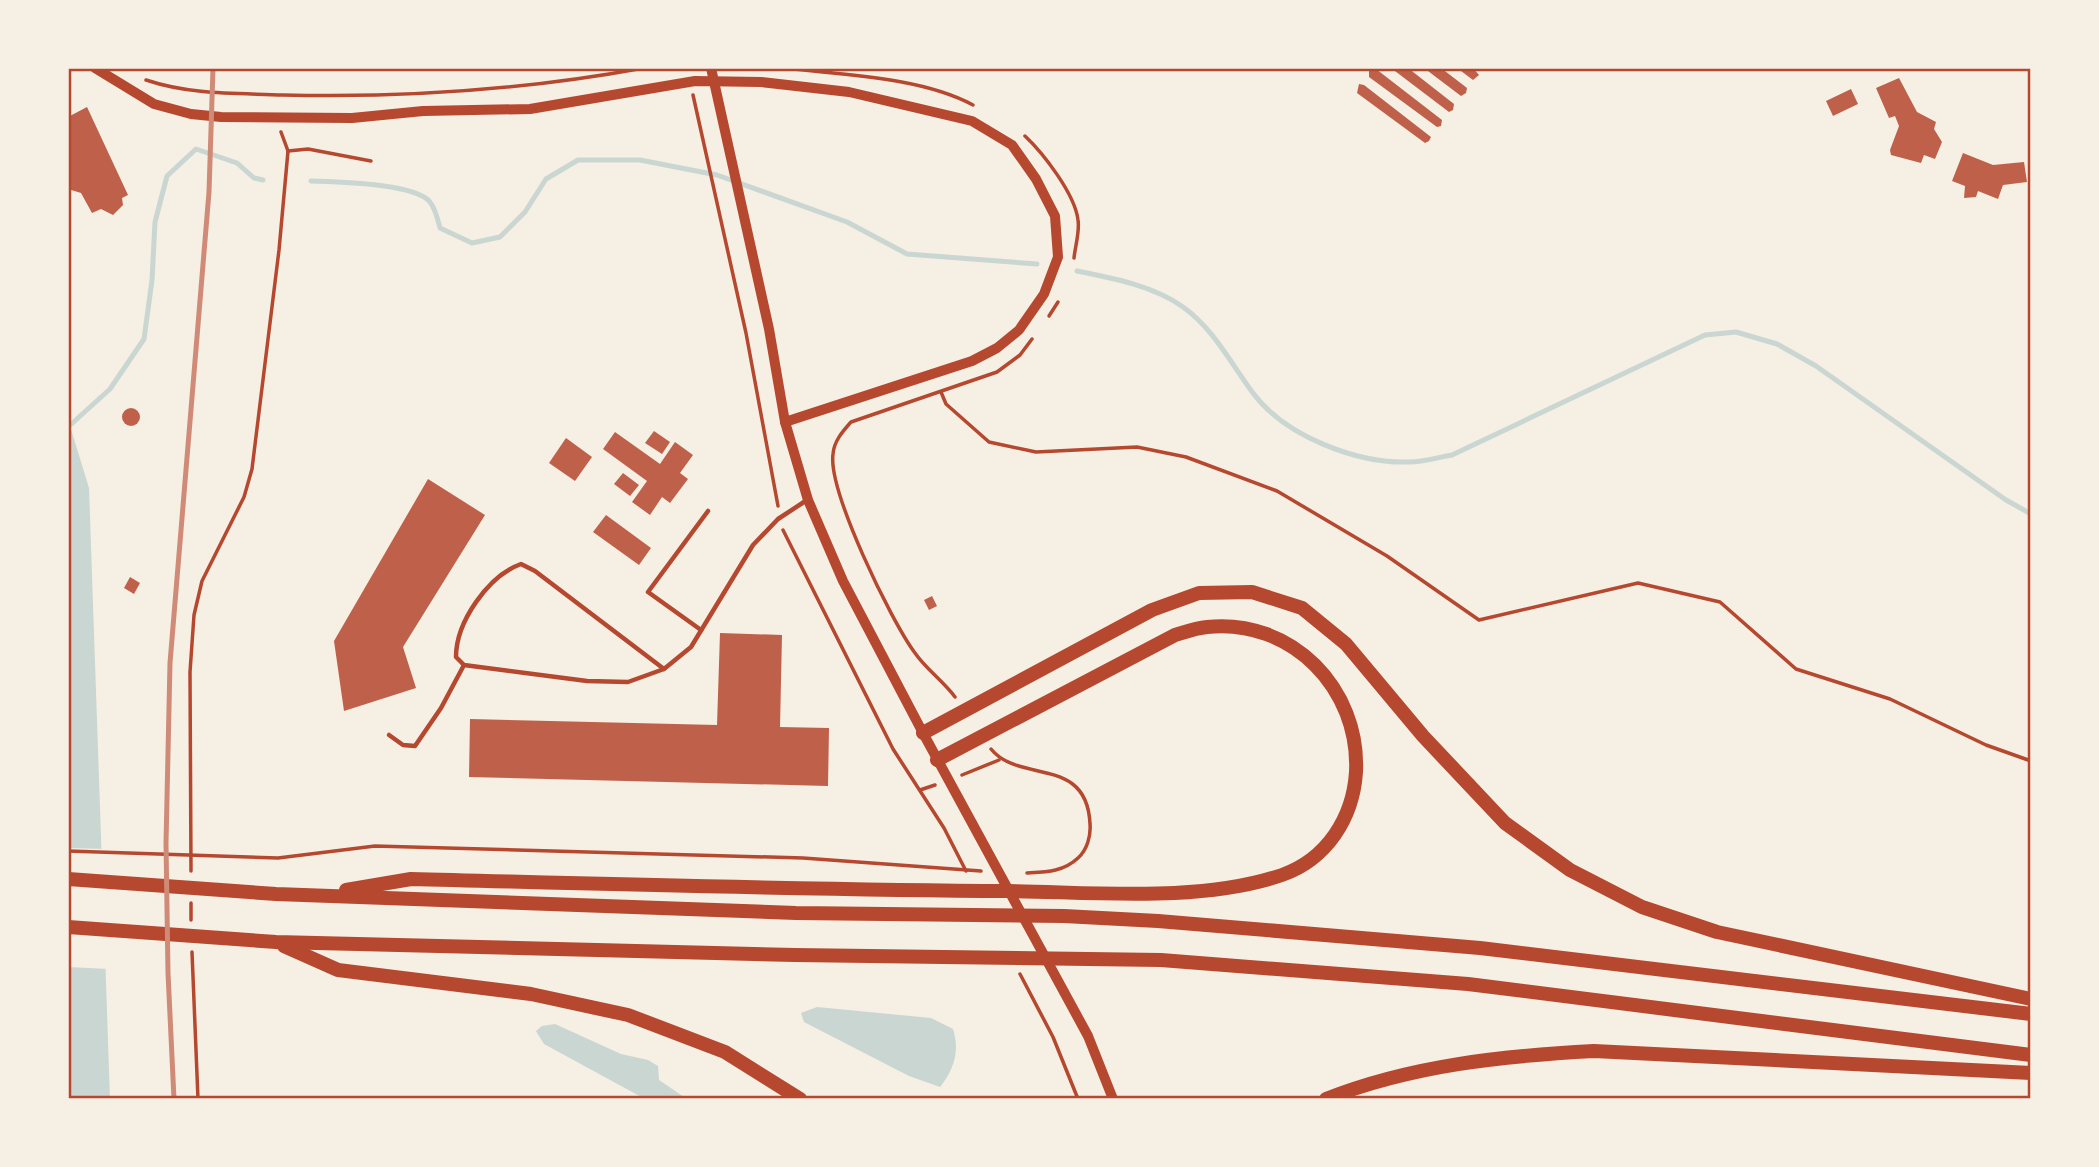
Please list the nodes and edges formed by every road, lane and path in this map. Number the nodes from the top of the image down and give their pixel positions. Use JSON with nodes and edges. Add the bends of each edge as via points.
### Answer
{"nodes":[{"id":1,"x":95,"y":68,"type":"edge"},
{"id":2,"x":644,"y":68,"type":"edge"},
{"id":3,"x":711,"y":68,"type":"edge"},
{"id":4,"x":784,"y":68,"type":"edge"},
{"id":5,"x":144,"y":80,"type":"dead end"},
{"id":6,"x":690,"y":82,"type":"dead end"},
{"id":7,"x":982,"y":110,"type":"dead end"},
{"id":8,"x":281,"y":117,"type":"junction"},
{"id":9,"x":1017,"y":129,"type":"dead end"},
{"id":10,"x":288,"y":151,"type":"junction"},
{"id":11,"x":371,"y":161,"type":"dead end"},
{"id":12,"x":1073,"y":262,"type":"dead end"},
{"id":13,"x":1061,"y":293,"type":"dead end"},
{"id":14,"x":1042,"y":325,"type":"dead end"},
{"id":15,"x":1035,"y":335,"type":"dead end"},
{"id":16,"x":941,"y":392,"type":"junction"},
{"id":17,"x":785,"y":422,"type":"junction"},
{"id":18,"x":808,"y":500,"type":"junction"},
{"id":19,"x":708,"y":510,"type":"dead end"},
{"id":20,"x":778,"y":519,"type":"junction"},
{"id":21,"x":701,"y":630,"type":"junction"},
{"id":22,"x":464,"y":665,"type":"junction"},
{"id":23,"x":664,"y":669,"type":"junction"},
{"id":24,"x":965,"y":711,"type":"junction"},
{"id":25,"x":923,"y":733,"type":"junction"},
{"id":26,"x":389,"y":735,"type":"dead end"},
{"id":27,"x":981,"y":737,"type":"junction"},
{"id":28,"x":937,"y":760,"type":"junction"},
{"id":29,"x":999,"y":760,"type":"junction"},
{"id":30,"x":2031,"y":761,"type":"edge"},
{"id":31,"x":948,"y":780,"type":"junction"},
{"id":32,"x":944,"y":828,"type":"dead end"},
{"id":33,"x":68,"y":851,"type":"edge"},
{"id":34,"x":991,"y":872,"type":"dead end"},
{"id":35,"x":1018,"y":874,"type":"dead end"},
{"id":36,"x":68,"y":879,"type":"edge"},
{"id":37,"x":191,"y":881,"type":"dead end"},
{"id":38,"x":191,"y":894,"type":"dead end"},
{"id":39,"x":313,"y":895,"type":"junction"},
{"id":40,"x":191,"y":921,"type":"dead end"},
{"id":41,"x":68,"y":927,"type":"edge"},
{"id":42,"x":276,"y":942,"type":"junction"},
{"id":43,"x":192,"y":948,"type":"dead end"},
{"id":44,"x":2031,"y":999,"type":"edge"},
{"id":45,"x":2031,"y":1014,"type":"edge"},
{"id":46,"x":1053,"y":1037,"type":"dead end"},
{"id":47,"x":2031,"y":1055,"type":"edge"},
{"id":48,"x":2031,"y":1073,"type":"edge"},
{"id":49,"x":198,"y":1099,"type":"edge"},
{"id":50,"x":800,"y":1099,"type":"edge"},
{"id":51,"x":1078,"y":1099,"type":"edge"},
{"id":52,"x":1113,"y":1099,"type":"edge"},
{"id":53,"x":1326,"y":1099,"type":"edge"}],
"edges":[{"from":1,"to":8,"type":"street","via":[[154,104],[191,114]]},
{"from":2,"to":5,"type":"path","via":[[474,92],[336,97],[177,90]]},
{"from":3,"to":17,"type":"street"},
{"from":4,"to":7,"type":"path","via":[[881,79],[959,98]]},
{"from":6,"to":20,"type":"path","via":[[746,333]]},
{"from":8,"to":10,"type":"path"},
{"from":8,"to":17,"type":"street","via":[[530,109],[695,81],[761,82],[849,92],[972,121],[1012,145],[1055,216],[1058,257],[1045,294],[1019,330],[972,361]]},
{"from":9,"to":12,"type":"path","via":[[1058,175],[1078,219]]},
{"from":10,"to":11,"type":"path","via":[[308,149]]},
{"from":10,"to":37,"type":"path","via":[[252,469],[244,498],[202,581],[194,615]]},
{"from":13,"to":14,"type":"path"},
{"from":15,"to":16,"type":"path","via":[[1020,355],[997,372]]},
{"from":16,"to":24,"type":"path","via":[[851,422],[832,454],[835,482],[858,545],[900,627],[913,651]]},
{"from":16,"to":30,"type":"path","via":[[946,404],[989,442],[1036,452],[1137,447],[1186,457],[1277,491],[1387,556],[1479,620],[1638,583],[1720,602],[1796,669],[1890,699]]},
{"from":17,"to":18,"type":"street"},
{"from":18,"to":20,"type":"lane"},
{"from":18,"to":25,"type":"street","via":[[843,581]]},
{"from":19,"to":21,"type":"lane","via":[[648,592]]},
{"from":20,"to":21,"type":"lane","via":[[753,545]]},
{"from":20,"to":32,"type":"path","via":[[893,749]]},
{"from":21,"to":23,"type":"lane","via":[[691,647]]},
{"from":22,"to":23,"type":"lane","via":[[628,682]]},
{"from":22,"to":23,"type":"lane","via":[[456,657],[462,627],[496,578],[521,564]]},
{"from":22,"to":26,"type":"lane","via":[[415,746],[403,745]]},
{"from":24,"to":25,"type":"highway"},
{"from":24,"to":44,"type":"highway","via":[[1152,610],[1199,593],[1252,592],[1302,608],[1346,644],[1423,736],[1506,823],[1570,870],[1642,907],[1717,932]]},
{"from":25,"to":28,"type":"main road"},
{"from":27,"to":28,"type":"highway"},
{"from":27,"to":29,"type":"path"},
{"from":27,"to":39,"type":"highway","via":[[1175,635],[1207,627],[1244,629],[1298,651],[1323,672],[1353,724],[1355,783],[1350,810],[1313,860],[1284,874],[1233,887],[1157,892],[917,891],[411,879]]},
{"from":28,"to":31,"type":"main road"},
{"from":29,"to":31,"type":"path"},
{"from":29,"to":35,"type":"path","via":[[1052,773],[1075,786],[1090,808],[1091,832],[1084,853],[1069,866]]},
{"from":31,"to":52,"type":"main road","via":[[1088,1036]]},
{"from":33,"to":34,"type":"path","via":[[278,858],[375,846],[803,858]]},
{"from":36,"to":39,"type":"highway"},
{"from":38,"to":40,"type":"path"},
{"from":39,"to":45,"type":"highway","via":[[1158,921],[1480,947]]},
{"from":41,"to":42,"type":"highway"},
{"from":42,"to":47,"type":"highway","via":[[1161,960],[1468,984]]},
{"from":42,"to":50,"type":"highway","via":[[338,971],[531,994],[628,1015],[725,1052]]},
{"from":43,"to":49,"type":"path"},
{"from":46,"to":51,"type":"path"},
{"from":48,"to":53,"type":"highway","via":[[1594,1051],[1453,1064]]}]}
